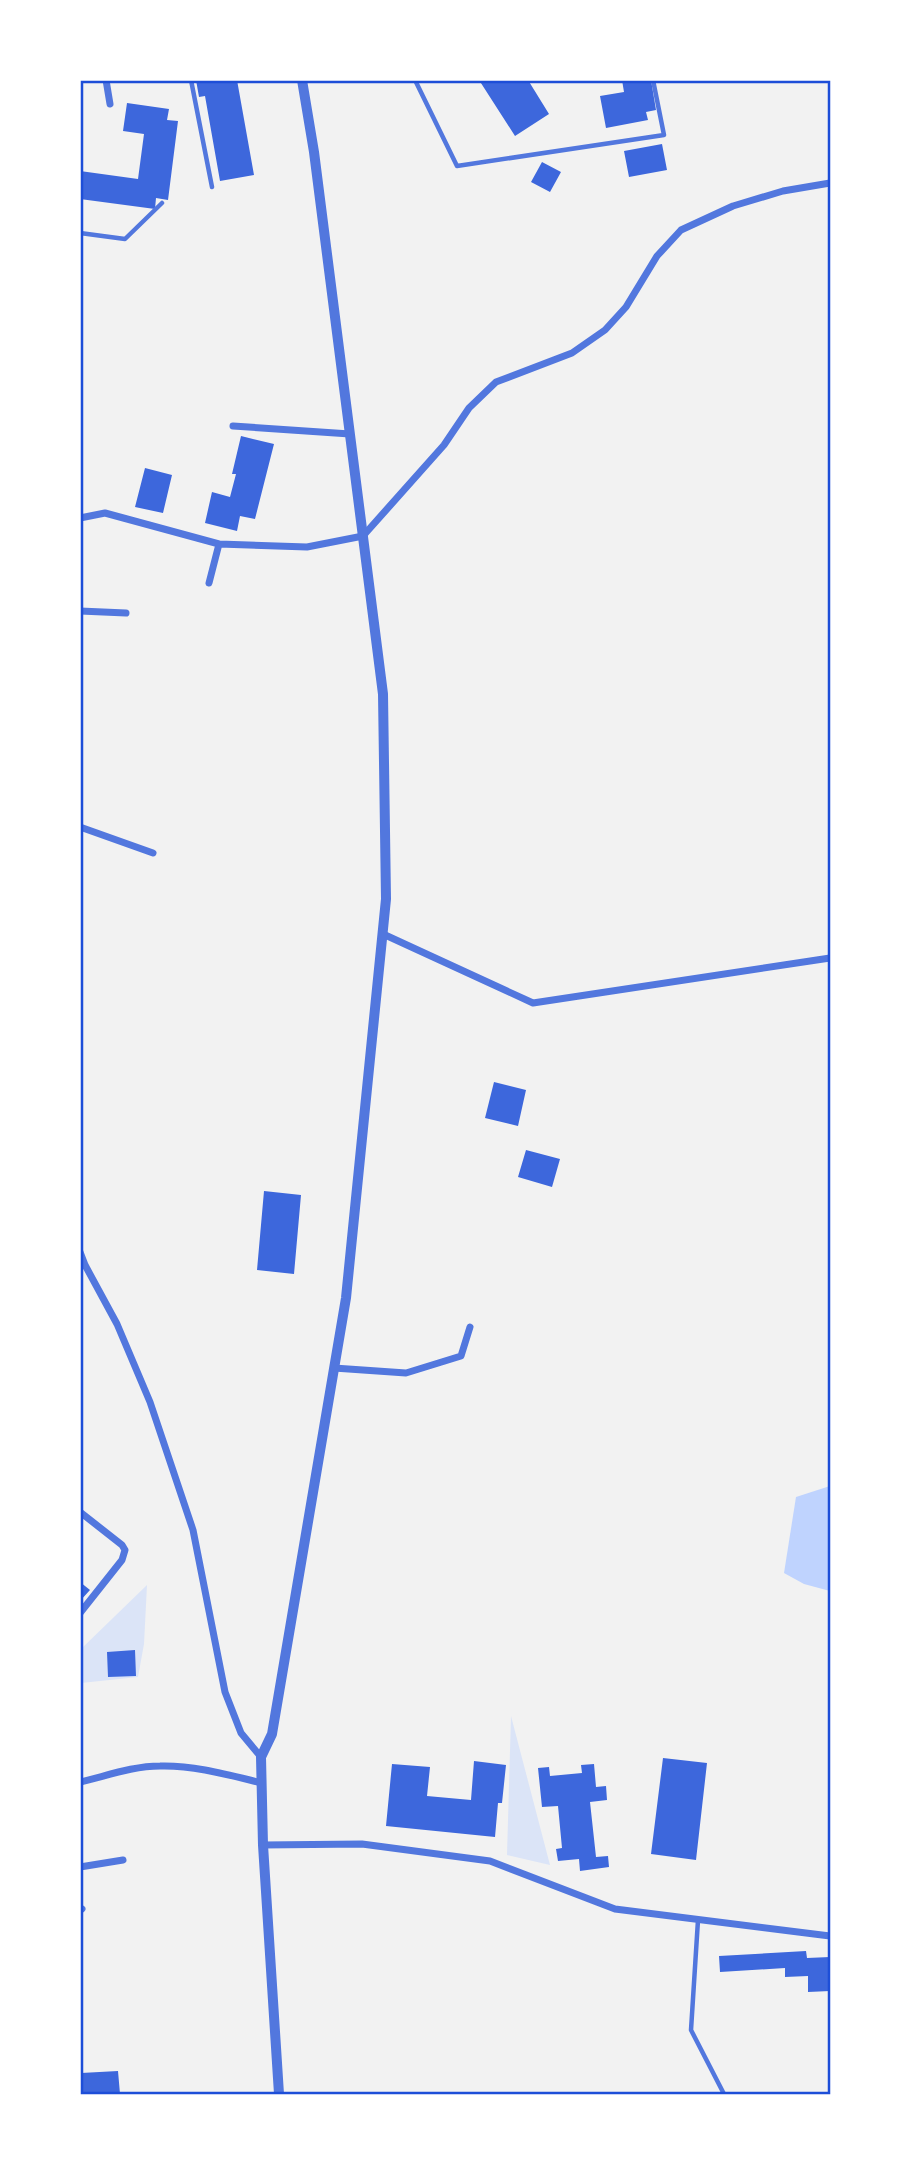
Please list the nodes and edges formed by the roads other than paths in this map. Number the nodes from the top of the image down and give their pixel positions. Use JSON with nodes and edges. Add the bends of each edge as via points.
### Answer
{"nodes":[{"id":1,"x":106,"y":80,"type":"edge"},
{"id":2,"x":191,"y":80,"type":"edge"},
{"id":3,"x":302,"y":80,"type":"edge"},
{"id":4,"x":415,"y":80,"type":"edge"},
{"id":5,"x":653,"y":80,"type":"edge"},
{"id":6,"x":110,"y":104,"type":"dead end"},
{"id":7,"x":831,"y":183,"type":"edge"},
{"id":8,"x":212,"y":187,"type":"dead end"},
{"id":9,"x":162,"y":203,"type":"dead end"},
{"id":10,"x":80,"y":233,"type":"edge"},
{"id":11,"x":233,"y":426,"type":"dead end"},
{"id":12,"x":350,"y":434,"type":"junction"},
{"id":13,"x":80,"y":519,"type":"edge"},
{"id":14,"x":363,"y":536,"type":"junction"},
{"id":15,"x":219,"y":544,"type":"junction"},
{"id":16,"x":209,"y":583,"type":"dead end"},
{"id":17,"x":80,"y":611,"type":"edge"},
{"id":18,"x":126,"y":613,"type":"dead end"},
{"id":19,"x":80,"y":827,"type":"edge"},
{"id":20,"x":153,"y":853,"type":"dead end"},
{"id":21,"x":383,"y":933,"type":"junction"},
{"id":22,"x":831,"y":958,"type":"edge"},
{"id":23,"x":80,"y":1252,"type":"edge"},
{"id":24,"x":470,"y":1327,"type":"dead end"},
{"id":25,"x":334,"y":1368,"type":"junction"},
{"id":26,"x":80,"y":1512,"type":"edge"},
{"id":27,"x":80,"y":1613,"type":"edge"},
{"id":28,"x":261,"y":1757,"type":"junction"},
{"id":29,"x":80,"y":1782,"type":"edge"},
{"id":30,"x":262,"y":1783,"type":"junction"},
{"id":31,"x":263,"y":1845,"type":"junction"},
{"id":32,"x":123,"y":1860,"type":"dead end"},
{"id":33,"x":80,"y":1867,"type":"edge"},
{"id":34,"x":698,"y":1920,"type":"junction"},
{"id":35,"x":831,"y":1936,"type":"edge"},
{"id":36,"x":724,"y":2094,"type":"edge"},
{"id":37,"x":279,"y":2095,"type":"edge"}],
"edges":[{"from":1,"to":6,"type":"street"},
{"from":2,"to":8,"type":"lane"},
{"from":3,"to":12,"type":"street"},
{"from":4,"to":5,"type":"lane","via":[[457,166],[664,135]]},
{"from":7,"to":14,"type":"street","via":[[733,206],[681,230],[605,330],[572,353],[496,382],[468,408],[444,444]]},
{"from":9,"to":10,"type":"lane","via":[[125,239]]},
{"from":11,"to":12,"type":"street"},
{"from":12,"to":14,"type":"street"},
{"from":13,"to":15,"type":"street","via":[[105,513]]},
{"from":14,"to":15,"type":"street","via":[[307,547]]},
{"from":14,"to":21,"type":"street","via":[[383,694]]},
{"from":15,"to":16,"type":"street"},
{"from":17,"to":18,"type":"street"},
{"from":19,"to":20,"type":"street"},
{"from":21,"to":22,"type":"street","via":[[533,1003]]},
{"from":21,"to":25,"type":"street","via":[[346,1298]]},
{"from":23,"to":28,"type":"street","via":[[150,1402],[193,1530],[225,1692],[241,1733]]},
{"from":24,"to":25,"type":"street","via":[[461,1356],[406,1373]]},
{"from":25,"to":28,"type":"street","via":[[272,1734]]},
{"from":26,"to":27,"type":"street","via":[[125,1550]]},
{"from":28,"to":30,"type":"street"},
{"from":29,"to":30,"type":"street","via":[[159,1766],[188,1767]]},
{"from":30,"to":31,"type":"street"},
{"from":31,"to":34,"type":"street","via":[[362,1844],[490,1861],[615,1909]]},
{"from":31,"to":37,"type":"street"},
{"from":32,"to":33,"type":"street"},
{"from":34,"to":35,"type":"street"},
{"from":34,"to":36,"type":"lane","via":[[691,2030]]}]}
